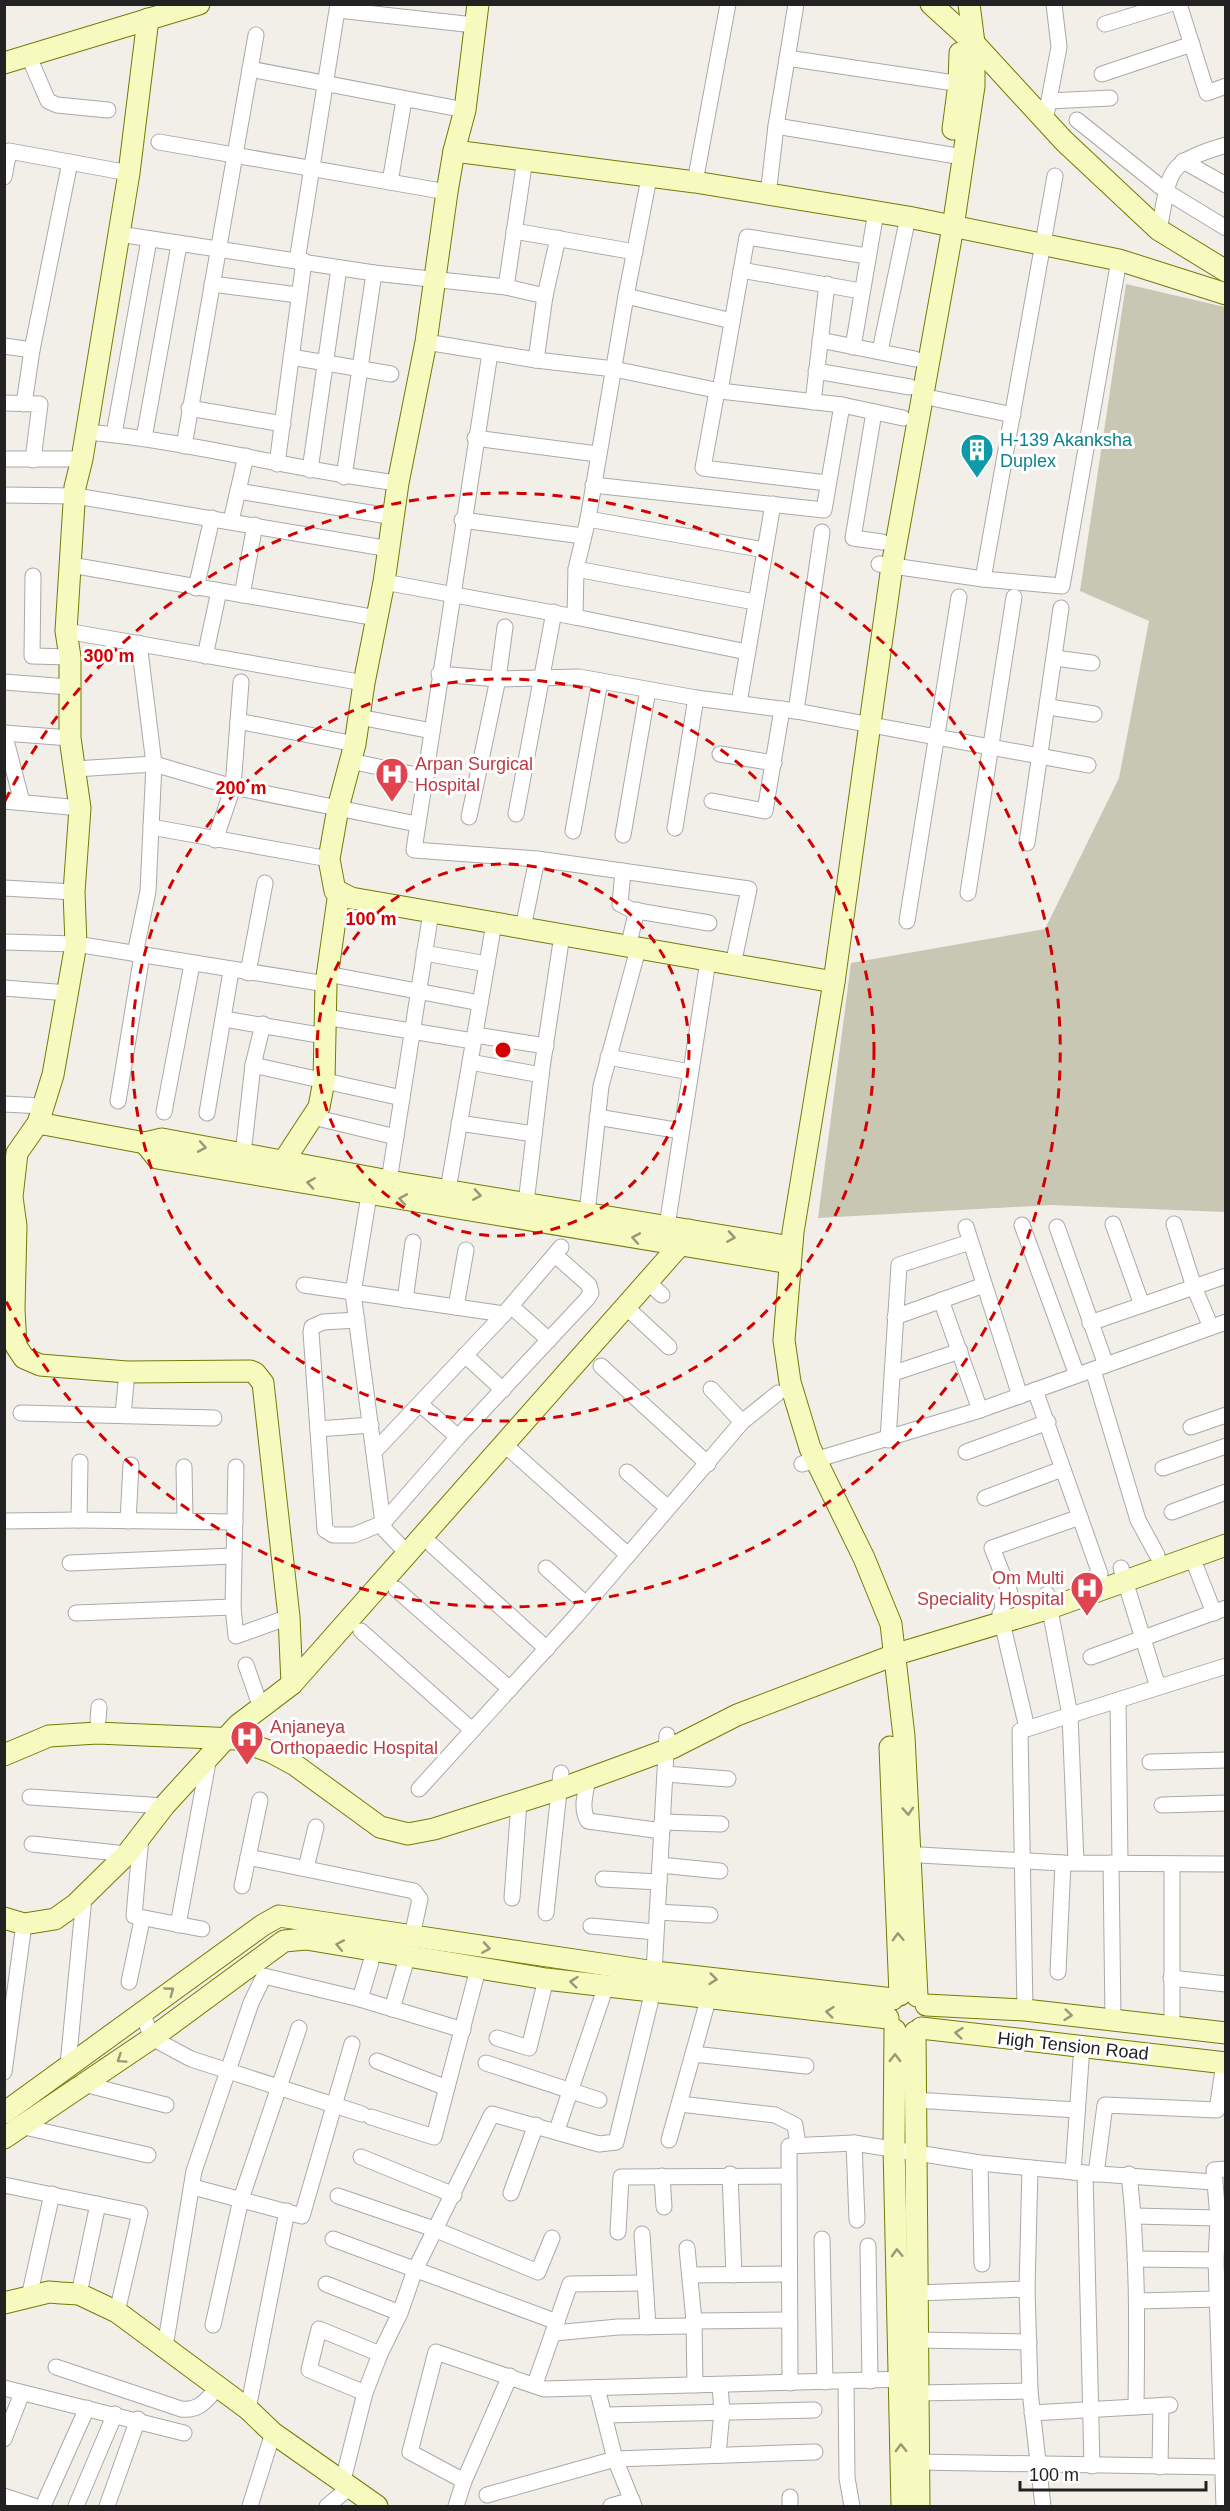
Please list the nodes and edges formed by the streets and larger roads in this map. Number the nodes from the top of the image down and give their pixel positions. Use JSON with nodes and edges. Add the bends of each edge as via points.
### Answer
{"nodes":[{"id":1,"x":199,"y":4,"type":"edge"},
{"id":2,"x":728,"y":4,"type":"edge"},
{"id":3,"x":796,"y":4,"type":"edge"},
{"id":4,"x":931,"y":4,"type":"edge"},
{"id":5,"x":955,"y":4,"type":"edge"},
{"id":6,"x":969,"y":4,"type":"edge"},
{"id":7,"x":1054,"y":4,"type":"edge"},
{"id":8,"x":1170,"y":4,"type":"edge"},
{"id":9,"x":1179,"y":4,"type":"edge"},
{"id":10,"x":338,"y":7,"type":"edge"},
{"id":11,"x":476,"y":15,"type":"edge"},
{"id":12,"x":148,"y":19,"type":"junction"},
{"id":13,"x":1105,"y":24,"type":"dead end"},
{"id":14,"x":256,"y":35,"type":"dead end"},
{"id":15,"x":967,"y":37,"type":"junction"},
{"id":16,"x":1192,"y":44,"type":"junction"},
{"id":17,"x":28,"y":57,"type":"junction"},
{"id":18,"x":787,"y":58,"type":"junction"},
{"id":19,"x":4,"y":63,"type":"edge"},
{"id":20,"x":250,"y":69,"type":"junction"},
{"id":21,"x":1102,"y":74,"type":"dead end"},
{"id":22,"x":967,"y":85,"type":"junction"},
{"id":23,"x":326,"y":86,"type":"junction"},
{"id":24,"x":1226,"y":86,"type":"edge"},
{"id":25,"x":1110,"y":98,"type":"dead end"},
{"id":26,"x":404,"y":100,"type":"junction"},
{"id":27,"x":1049,"y":101,"type":"junction"},
{"id":28,"x":108,"y":110,"type":"dead end"},
{"id":29,"x":465,"y":110,"type":"junction"},
{"id":30,"x":1077,"y":120,"type":"dead end"},
{"id":31,"x":1045,"y":122,"type":"junction"},
{"id":32,"x":776,"y":126,"type":"junction"},
{"id":33,"x":159,"y":142,"type":"dead end"},
{"id":34,"x":1226,"y":145,"type":"edge"},
{"id":35,"x":454,"y":151,"type":"junction"},
{"id":36,"x":234,"y":155,"type":"junction"},
{"id":37,"x":956,"y":156,"type":"junction"},
{"id":38,"x":525,"y":159,"type":"junction"},
{"id":39,"x":1183,"y":161,"type":"junction"},
{"id":40,"x":70,"y":162,"type":"junction"},
{"id":41,"x":310,"y":168,"type":"junction"},
{"id":42,"x":129,"y":173,"type":"junction"},
{"id":43,"x":1055,"y":176,"type":"dead end"},
{"id":44,"x":4,"y":177,"type":"edge"},
{"id":45,"x":649,"y":178,"type":"junction"},
{"id":46,"x":390,"y":182,"type":"junction"},
{"id":47,"x":695,"y":182,"type":"junction"},
{"id":48,"x":1226,"y":185,"type":"edge"},
{"id":49,"x":447,"y":192,"type":"junction"},
{"id":50,"x":1167,"y":192,"type":"junction"},
{"id":51,"x":768,"y":195,"type":"junction"},
{"id":52,"x":876,"y":212,"type":"junction"},
{"id":53,"x":908,"y":218,"type":"junction"},
{"id":54,"x":946,"y":226,"type":"junction"},
{"id":55,"x":1226,"y":228,"type":"edge"},
{"id":56,"x":1159,"y":230,"type":"junction"},
{"id":57,"x":514,"y":231,"type":"junction"},
{"id":58,"x":119,"y":234,"type":"junction"},
{"id":59,"x":558,"y":238,"type":"junction"},
{"id":60,"x":149,"y":240,"type":"junction"},
{"id":61,"x":1043,"y":243,"type":"junction"},
{"id":62,"x":179,"y":245,"type":"junction"},
{"id":63,"x":217,"y":251,"type":"junction"},
{"id":64,"x":635,"y":252,"type":"junction"},
{"id":65,"x":867,"y":256,"type":"junction"},
{"id":66,"x":1119,"y":260,"type":"junction"},
{"id":67,"x":301,"y":261,"type":"junction"},
{"id":68,"x":339,"y":267,"type":"junction"},
{"id":69,"x":741,"y":270,"type":"junction"},
{"id":70,"x":1226,"y":271,"type":"edge"},
{"id":71,"x":374,"y":273,"type":"junction"},
{"id":72,"x":435,"y":280,"type":"junction"},
{"id":73,"x":212,"y":284,"type":"junction"},
{"id":74,"x":827,"y":284,"type":"junction"},
{"id":75,"x":506,"y":287,"type":"junction"},
{"id":76,"x":861,"y":291,"type":"junction"},
{"id":77,"x":1226,"y":294,"type":"edge"},
{"id":78,"x":298,"y":295,"type":"junction"},
{"id":79,"x":545,"y":296,"type":"junction"},
{"id":80,"x":626,"y":296,"type":"junction"},
{"id":81,"x":732,"y":321,"type":"junction"},
{"id":82,"x":820,"y":340,"type":"junction"},
{"id":83,"x":426,"y":342,"type":"junction"},
{"id":84,"x":4,"y":346,"type":"edge"},
{"id":85,"x":852,"y":347,"type":"junction"},
{"id":86,"x":32,"y":350,"type":"junction"},
{"id":87,"x":880,"y":351,"type":"junction"},
{"id":88,"x":490,"y":353,"type":"junction"},
{"id":89,"x":291,"y":357,"type":"junction"},
{"id":90,"x":915,"y":359,"type":"junction"},
{"id":91,"x":536,"y":360,"type":"junction"},
{"id":92,"x":325,"y":364,"type":"junction"},
{"id":93,"x":360,"y":369,"type":"junction"},
{"id":94,"x":614,"y":369,"type":"junction"},
{"id":95,"x":816,"y":371,"type":"junction"},
{"id":96,"x":392,"y":374,"type":"dead end"},
{"id":97,"x":718,"y":391,"type":"junction"},
{"id":98,"x":916,"y":392,"type":"junction"},
{"id":99,"x":813,"y":402,"type":"junction"},
{"id":100,"x":4,"y":403,"type":"edge"},
{"id":101,"x":24,"y":404,"type":"junction"},
{"id":102,"x":842,"y":405,"type":"junction"},
{"id":103,"x":189,"y":408,"type":"junction"},
{"id":104,"x":874,"y":412,"type":"junction"},
{"id":105,"x":1013,"y":415,"type":"junction"},
{"id":106,"x":903,"y":418,"type":"junction"},
{"id":107,"x":283,"y":424,"type":"junction"},
{"id":108,"x":87,"y":432,"type":"junction"},
{"id":109,"x":114,"y":434,"type":"junction"},
{"id":110,"x":144,"y":438,"type":"junction"},
{"id":111,"x":475,"y":438,"type":"junction"},
{"id":112,"x":184,"y":446,"type":"junction"},
{"id":113,"x":597,"y":454,"type":"junction"},
{"id":114,"x":246,"y":456,"type":"junction"},
{"id":115,"x":4,"y":459,"type":"edge"},
{"id":116,"x":82,"y":459,"type":"junction"},
{"id":117,"x":33,"y":460,"type":"junction"},
{"id":118,"x":277,"y":464,"type":"junction"},
{"id":119,"x":310,"y":470,"type":"junction"},
{"id":120,"x":344,"y":477,"type":"junction"},
{"id":121,"x":398,"y":483,"type":"junction"},
{"id":122,"x":827,"y":483,"type":"junction"},
{"id":123,"x":593,"y":485,"type":"junction"},
{"id":124,"x":238,"y":491,"type":"junction"},
{"id":125,"x":4,"y":495,"type":"edge"},
{"id":126,"x":76,"y":496,"type":"junction"},
{"id":127,"x":773,"y":504,"type":"junction"},
{"id":128,"x":394,"y":517,"type":"junction"},
{"id":129,"x":212,"y":518,"type":"junction"},
{"id":130,"x":588,"y":519,"type":"junction"},
{"id":131,"x":462,"y":520,"type":"junction"},
{"id":132,"x":231,"y":521,"type":"junction"},
{"id":133,"x":255,"y":525,"type":"junction"},
{"id":134,"x":822,"y":532,"type":"dead end"},
{"id":135,"x":583,"y":536,"type":"junction"},
{"id":136,"x":882,"y":542,"type":"junction"},
{"id":137,"x":390,"y":549,"type":"junction"},
{"id":138,"x":765,"y":550,"type":"junction"},
{"id":139,"x":71,"y":565,"type":"junction"},
{"id":140,"x":885,"y":565,"type":"junction"},
{"id":141,"x":576,"y":569,"type":"junction"},
{"id":142,"x":33,"y":576,"type":"dead end"},
{"id":143,"x":983,"y":579,"type":"junction"},
{"id":144,"x":384,"y":582,"type":"junction"},
{"id":145,"x":196,"y":588,"type":"junction"},
{"id":146,"x":219,"y":591,"type":"junction"},
{"id":147,"x":452,"y":594,"type":"junction"},
{"id":148,"x":242,"y":595,"type":"junction"},
{"id":149,"x":959,"y":597,"type":"dead end"},
{"id":150,"x":1014,"y":597,"type":"dead end"},
{"id":151,"x":755,"y":602,"type":"junction"},
{"id":152,"x":1061,"y":608,"type":"dead end"},
{"id":153,"x":554,"y":612,"type":"junction"},
{"id":154,"x":575,"y":617,"type":"junction"},
{"id":155,"x":377,"y":618,"type":"junction"},
{"id":156,"x":505,"y":627,"type":"dead end"},
{"id":157,"x":66,"y":631,"type":"junction"},
{"id":158,"x":139,"y":644,"type":"junction"},
{"id":159,"x":747,"y":651,"type":"junction"},
{"id":160,"x":205,"y":656,"type":"junction"},
{"id":161,"x":70,"y":657,"type":"junction"},
{"id":162,"x":1055,"y":658,"type":"junction"},
{"id":163,"x":1092,"y":663,"type":"dead end"},
{"id":164,"x":439,"y":674,"type":"junction"},
{"id":165,"x":498,"y":679,"type":"junction"},
{"id":166,"x":542,"y":680,"type":"junction"},
{"id":167,"x":600,"y":681,"type":"junction"},
{"id":168,"x":4,"y":682,"type":"edge"},
{"id":169,"x":241,"y":682,"type":"dead end"},
{"id":170,"x":364,"y":683,"type":"junction"},
{"id":171,"x":69,"y":687,"type":"junction"},
{"id":172,"x":648,"y":690,"type":"junction"},
{"id":173,"x":696,"y":698,"type":"junction"},
{"id":174,"x":739,"y":703,"type":"junction"},
{"id":175,"x":1049,"y":707,"type":"junction"},
{"id":176,"x":789,"y":710,"type":"junction"},
{"id":177,"x":1094,"y":714,"type":"dead end"},
{"id":178,"x":359,"y":717,"type":"junction"},
{"id":179,"x":238,"y":721,"type":"junction"},
{"id":180,"x":864,"y":724,"type":"junction"},
{"id":181,"x":432,"y":731,"type":"junction"},
{"id":182,"x":4,"y":733,"type":"edge"},
{"id":183,"x":70,"y":738,"type":"junction"},
{"id":184,"x":937,"y":738,"type":"junction"},
{"id":185,"x":990,"y":747,"type":"junction"},
{"id":186,"x":352,"y":752,"type":"junction"},
{"id":187,"x":720,"y":754,"type":"dead end"},
{"id":188,"x":1041,"y":757,"type":"junction"},
{"id":189,"x":774,"y":763,"type":"junction"},
{"id":190,"x":154,"y":764,"type":"junction"},
{"id":191,"x":1088,"y":765,"type":"dead end"},
{"id":192,"x":75,"y":769,"type":"junction"},
{"id":193,"x":426,"y":777,"type":"junction"},
{"id":194,"x":233,"y":787,"type":"junction"},
{"id":195,"x":4,"y":801,"type":"edge"},
{"id":196,"x":712,"y":801,"type":"dead end"},
{"id":197,"x":22,"y":802,"type":"junction"},
{"id":198,"x":80,"y":808,"type":"junction"},
{"id":199,"x":338,"y":808,"type":"junction"},
{"id":200,"x":516,"y":814,"type":"dead end"},
{"id":201,"x":470,"y":817,"type":"dead end"},
{"id":202,"x":417,"y":824,"type":"junction"},
{"id":203,"x":151,"y":826,"type":"junction"},
{"id":204,"x":675,"y":828,"type":"dead end"},
{"id":205,"x":573,"y":831,"type":"dead end"},
{"id":206,"x":623,"y":835,"type":"dead end"},
{"id":207,"x":215,"y":840,"type":"junction"},
{"id":208,"x":1027,"y":843,"type":"dead end"},
{"id":209,"x":329,"y":859,"type":"junction"},
{"id":210,"x":537,"y":859,"type":"junction"},
{"id":211,"x":623,"y":871,"type":"junction"},
{"id":212,"x":265,"y":883,"type":"dead end"},
{"id":213,"x":4,"y":888,"type":"edge"},
{"id":214,"x":74,"y":892,"type":"junction"},
{"id":215,"x":339,"y":892,"type":"junction"},
{"id":216,"x":968,"y":893,"type":"dead end"},
{"id":217,"x":637,"y":910,"type":"junction"},
{"id":218,"x":430,"y":912,"type":"junction"},
{"id":219,"x":907,"y":921,"type":"dead end"},
{"id":220,"x":494,"y":923,"type":"junction"},
{"id":221,"x":708,"y":923,"type":"dead end"},
{"id":222,"x":523,"y":928,"type":"junction"},
{"id":223,"x":562,"y":935,"type":"junction"},
{"id":224,"x":4,"y":942,"type":"edge"},
{"id":225,"x":76,"y":944,"type":"junction"},
{"id":226,"x":633,"y":948,"type":"junction"},
{"id":227,"x":424,"y":953,"type":"junction"},
{"id":228,"x":138,"y":955,"type":"junction"},
{"id":229,"x":708,"y":961,"type":"junction"},
{"id":230,"x":192,"y":964,"type":"junction"},
{"id":231,"x":487,"y":964,"type":"junction"},
{"id":232,"x":733,"y":965,"type":"junction"},
{"id":233,"x":231,"y":970,"type":"junction"},
{"id":234,"x":248,"y":973,"type":"junction"},
{"id":235,"x":326,"y":979,"type":"junction"},
{"id":236,"x":827,"y":980,"type":"junction"},
{"id":237,"x":4,"y":988,"type":"edge"},
{"id":238,"x":418,"y":991,"type":"junction"},
{"id":239,"x":68,"y":993,"type":"junction"},
{"id":240,"x":480,"y":1003,"type":"junction"},
{"id":241,"x":224,"y":1019,"type":"junction"},
{"id":242,"x":262,"y":1024,"type":"junction"},
{"id":243,"x":325,"y":1026,"type":"junction"},
{"id":244,"x":412,"y":1031,"type":"junction"},
{"id":245,"x":474,"y":1038,"type":"junction"},
{"id":246,"x":546,"y":1046,"type":"junction"},
{"id":247,"x":608,"y":1058,"type":"junction"},
{"id":248,"x":470,"y":1062,"type":"junction"},
{"id":249,"x":253,"y":1065,"type":"junction"},
{"id":250,"x":690,"y":1072,"type":"junction"},
{"id":251,"x":541,"y":1075,"type":"junction"},
{"id":252,"x":324,"y":1081,"type":"junction"},
{"id":253,"x":402,"y":1098,"type":"junction"},
{"id":254,"x":118,"y":1101,"type":"dead end"},
{"id":255,"x":4,"y":1104,"type":"edge"},
{"id":256,"x":164,"y":1112,"type":"dead end"},
{"id":257,"x":207,"y":1113,"type":"dead end"},
{"id":258,"x":40,"y":1114,"type":"junction"},
{"id":259,"x":313,"y":1117,"type":"junction"},
{"id":260,"x":597,"y":1117,"type":"junction"},
{"id":261,"x":459,"y":1123,"type":"junction"},
{"id":262,"x":681,"y":1131,"type":"junction"},
{"id":263,"x":534,"y":1134,"type":"junction"},
{"id":264,"x":396,"y":1137,"type":"junction"},
{"id":265,"x":145,"y":1143,"type":"junction"},
{"id":266,"x":11,"y":1153,"type":"edge"},
{"id":267,"x":243,"y":1154,"type":"junction"},
{"id":268,"x":283,"y":1162,"type":"junction"},
{"id":269,"x":377,"y":1184,"type":"junction"},
{"id":270,"x":448,"y":1190,"type":"junction"},
{"id":271,"x":8,"y":1197,"type":"edge"},
{"id":272,"x":526,"y":1203,"type":"junction"},
{"id":273,"x":587,"y":1213,"type":"junction"},
{"id":274,"x":1113,"y":1224,"type":"dead end"},
{"id":275,"x":1174,"y":1224,"type":"dead end"},
{"id":276,"x":1022,"y":1225,"type":"dead end"},
{"id":277,"x":667,"y":1226,"type":"junction"},
{"id":278,"x":1057,"y":1227,"type":"dead end"},
{"id":279,"x":684,"y":1238,"type":"junction"},
{"id":280,"x":413,"y":1242,"type":"dead end"},
{"id":281,"x":466,"y":1250,"type":"dead end"},
{"id":282,"x":784,"y":1254,"type":"junction"},
{"id":283,"x":10,"y":1264,"type":"edge"},
{"id":284,"x":1226,"y":1276,"type":"edge"},
{"id":285,"x":984,"y":1284,"type":"junction"},
{"id":286,"x":304,"y":1285,"type":"dead end"},
{"id":287,"x":1194,"y":1287,"type":"junction"},
{"id":288,"x":353,"y":1293,"type":"junction"},
{"id":289,"x":405,"y":1300,"type":"junction"},
{"id":290,"x":941,"y":1300,"type":"junction"},
{"id":291,"x":1142,"y":1305,"type":"junction"},
{"id":292,"x":627,"y":1307,"type":"junction"},
{"id":293,"x":456,"y":1308,"type":"junction"},
{"id":294,"x":9,"y":1309,"type":"edge"},
{"id":295,"x":508,"y":1310,"type":"junction"},
{"id":296,"x":895,"y":1317,"type":"junction"},
{"id":297,"x":357,"y":1320,"type":"junction"},
{"id":298,"x":1090,"y":1323,"type":"junction"},
{"id":299,"x":1218,"y":1325,"type":"edge"},
{"id":300,"x":549,"y":1340,"type":"junction"},
{"id":301,"x":669,"y":1347,"type":"dead end"},
{"id":302,"x":960,"y":1351,"type":"junction"},
{"id":303,"x":465,"y":1356,"type":"junction"},
{"id":304,"x":601,"y":1366,"type":"dead end"},
{"id":305,"x":1099,"y":1367,"type":"junction"},
{"id":306,"x":127,"y":1372,"type":"junction"},
{"id":307,"x":894,"y":1373,"type":"junction"},
{"id":308,"x":1077,"y":1375,"type":"junction"},
{"id":309,"x":711,"y":1389,"type":"dead end"},
{"id":310,"x":503,"y":1390,"type":"junction"},
{"id":311,"x":778,"y":1393,"type":"junction"},
{"id":312,"x":1028,"y":1393,"type":"junction"},
{"id":313,"x":420,"y":1404,"type":"junction"},
{"id":314,"x":980,"y":1410,"type":"junction"},
{"id":315,"x":21,"y":1413,"type":"dead end"},
{"id":316,"x":123,"y":1415,"type":"junction"},
{"id":317,"x":1226,"y":1415,"type":"edge"},
{"id":318,"x":214,"y":1418,"type":"dead end"},
{"id":319,"x":742,"y":1422,"type":"junction"},
{"id":320,"x":1048,"y":1422,"type":"junction"},
{"id":321,"x":371,"y":1425,"type":"junction"},
{"id":322,"x":1191,"y":1427,"type":"dead end"},
{"id":323,"x":318,"y":1428,"type":"junction"},
{"id":324,"x":458,"y":1437,"type":"junction"},
{"id":325,"x":888,"y":1440,"type":"junction"},
{"id":326,"x":505,"y":1445,"type":"junction"},
{"id":327,"x":1226,"y":1446,"type":"edge"},
{"id":328,"x":374,"y":1452,"type":"junction"},
{"id":329,"x":966,"y":1452,"type":"dead end"},
{"id":330,"x":80,"y":1462,"type":"dead end"},
{"id":331,"x":809,"y":1462,"type":"junction"},
{"id":332,"x":708,"y":1464,"type":"junction"},
{"id":333,"x":131,"y":1465,"type":"dead end"},
{"id":334,"x":184,"y":1467,"type":"dead end"},
{"id":335,"x":236,"y":1467,"type":"dead end"},
{"id":336,"x":1062,"y":1468,"type":"junction"},
{"id":337,"x":1163,"y":1468,"type":"dead end"},
{"id":338,"x":627,"y":1472,"type":"dead end"},
{"id":339,"x":1226,"y":1492,"type":"edge"},
{"id":340,"x":985,"y":1498,"type":"dead end"},
{"id":341,"x":668,"y":1508,"type":"junction"},
{"id":342,"x":1172,"y":1512,"type":"dead end"},
{"id":343,"x":1080,"y":1517,"type":"junction"},
{"id":344,"x":184,"y":1519,"type":"junction"},
{"id":345,"x":79,"y":1520,"type":"junction"},
{"id":346,"x":4,"y":1521,"type":"edge"},
{"id":347,"x":128,"y":1521,"type":"junction"},
{"id":348,"x":236,"y":1521,"type":"junction"},
{"id":349,"x":383,"y":1523,"type":"junction"},
{"id":350,"x":1226,"y":1530,"type":"edge"},
{"id":351,"x":432,"y":1545,"type":"dead end"},
{"id":352,"x":1226,"y":1545,"type":"edge"},
{"id":353,"x":408,"y":1554,"type":"junction"},
{"id":354,"x":628,"y":1555,"type":"junction"},
{"id":355,"x":1156,"y":1555,"type":"junction"},
{"id":356,"x":233,"y":1556,"type":"junction"},
{"id":357,"x":1192,"y":1557,"type":"junction"},
{"id":358,"x":70,"y":1563,"type":"dead end"},
{"id":359,"x":546,"y":1568,"type":"dead end"},
{"id":360,"x":1100,"y":1574,"type":"junction"},
{"id":361,"x":1122,"y":1574,"type":"junction"},
{"id":362,"x":396,"y":1589,"type":"dead end"},
{"id":363,"x":1048,"y":1601,"type":"junction"},
{"id":364,"x":586,"y":1604,"type":"junction"},
{"id":365,"x":233,"y":1607,"type":"junction"},
{"id":366,"x":1220,"y":1610,"type":"edge"},
{"id":367,"x":76,"y":1613,"type":"dead end"},
{"id":368,"x":1002,"y":1614,"type":"junction"},
{"id":369,"x":289,"y":1617,"type":"junction"},
{"id":370,"x":361,"y":1631,"type":"dead end"},
{"id":371,"x":1143,"y":1637,"type":"junction"},
{"id":372,"x":547,"y":1649,"type":"junction"},
{"id":373,"x":887,"y":1651,"type":"junction"},
{"id":374,"x":1091,"y":1657,"type":"dead end"},
{"id":375,"x":246,"y":1665,"type":"dead end"},
{"id":376,"x":1226,"y":1666,"type":"edge"},
{"id":377,"x":292,"y":1684,"type":"junction"},
{"id":378,"x":1158,"y":1687,"type":"junction"},
{"id":379,"x":510,"y":1689,"type":"junction"},
{"id":380,"x":1118,"y":1700,"type":"junction"},
{"id":381,"x":261,"y":1708,"type":"junction"},
{"id":382,"x":1070,"y":1715,"type":"junction"},
{"id":383,"x":1027,"y":1728,"type":"junction"},
{"id":384,"x":472,"y":1730,"type":"junction"},
{"id":385,"x":232,"y":1732,"type":"junction"},
{"id":386,"x":4,"y":1739,"type":"edge"},
{"id":387,"x":666,"y":1743,"type":"junction"},
{"id":388,"x":4,"y":1755,"type":"edge"},
{"id":389,"x":209,"y":1757,"type":"junction"},
{"id":390,"x":1226,"y":1760,"type":"edge"},
{"id":391,"x":1150,"y":1762,"type":"dead end"},
{"id":392,"x":666,"y":1774,"type":"junction"},
{"id":393,"x":588,"y":1778,"type":"junction"},
{"id":394,"x":728,"y":1779,"type":"dead end"},
{"id":395,"x":560,"y":1781,"type":"junction"},
{"id":396,"x":419,"y":1789,"type":"dead end"},
{"id":397,"x":30,"y":1797,"type":"dead end"},
{"id":398,"x":260,"y":1800,"type":"dead end"},
{"id":399,"x":519,"y":1802,"type":"junction"},
{"id":400,"x":1226,"y":1803,"type":"edge"},
{"id":401,"x":1162,"y":1805,"type":"dead end"},
{"id":402,"x":164,"y":1806,"type":"junction"},
{"id":403,"x":721,"y":1824,"type":"dead end"},
{"id":404,"x":662,"y":1826,"type":"junction"},
{"id":405,"x":316,"y":1827,"type":"dead end"},
{"id":406,"x":141,"y":1835,"type":"junction"},
{"id":407,"x":32,"y":1844,"type":"dead end"},
{"id":408,"x":127,"y":1854,"type":"junction"},
{"id":409,"x":903,"y":1854,"type":"junction"},
{"id":410,"x":248,"y":1857,"type":"junction"},
{"id":411,"x":1023,"y":1861,"type":"junction"},
{"id":412,"x":1069,"y":1863,"type":"junction"},
{"id":413,"x":1116,"y":1863,"type":"junction"},
{"id":414,"x":1172,"y":1864,"type":"junction"},
{"id":415,"x":1226,"y":1864,"type":"edge"},
{"id":416,"x":660,"y":1865,"type":"junction"},
{"id":417,"x":306,"y":1868,"type":"junction"},
{"id":418,"x":720,"y":1871,"type":"dead end"},
{"id":419,"x":603,"y":1879,"type":"dead end"},
{"id":420,"x":659,"y":1882,"type":"junction"},
{"id":421,"x":242,"y":1886,"type":"dead end"},
{"id":422,"x":84,"y":1897,"type":"junction"},
{"id":423,"x":512,"y":1898,"type":"dead end"},
{"id":424,"x":546,"y":1912,"type":"dead end"},
{"id":425,"x":657,"y":1912,"type":"junction"},
{"id":426,"x":710,"y":1915,"type":"dead end"},
{"id":427,"x":142,"y":1920,"type":"junction"},
{"id":428,"x":14,"y":1921,"type":"edge"},
{"id":429,"x":178,"y":1925,"type":"junction"},
{"id":430,"x":591,"y":1926,"type":"dead end"},
{"id":431,"x":202,"y":1929,"type":"dead end"},
{"id":432,"x":655,"y":1932,"type":"junction"},
{"id":433,"x":412,"y":1936,"type":"junction"},
{"id":434,"x":458,"y":1944,"type":"junction"},
{"id":435,"x":407,"y":1958,"type":"junction"},
{"id":436,"x":4,"y":1961,"type":"edge"},
{"id":437,"x":20,"y":1962,"type":"junction"},
{"id":438,"x":371,"y":1962,"type":"dead end"},
{"id":439,"x":456,"y":1965,"type":"junction"},
{"id":440,"x":478,"y":1969,"type":"junction"},
{"id":441,"x":1058,"y":1972,"type":"dead end"},
{"id":442,"x":1171,"y":1978,"type":"junction"},
{"id":443,"x":546,"y":1979,"type":"junction"},
{"id":444,"x":654,"y":1981,"type":"junction"},
{"id":445,"x":129,"y":1982,"type":"dead end"},
{"id":446,"x":1226,"y":1984,"type":"edge"},
{"id":447,"x":606,"y":1986,"type":"junction"},
{"id":448,"x":360,"y":1999,"type":"junction"},
{"id":449,"x":708,"y":2000,"type":"junction"},
{"id":450,"x":392,"y":2009,"type":"junction"},
{"id":451,"x":1025,"y":2010,"type":"junction"},
{"id":452,"x":142,"y":2012,"type":"junction"},
{"id":453,"x":907,"y":2013,"type":"junction"},
{"id":454,"x":1113,"y":2020,"type":"junction"},
{"id":455,"x":1172,"y":2027,"type":"junction"},
{"id":456,"x":299,"y":2028,"type":"dead end"},
{"id":457,"x":463,"y":2030,"type":"junction"},
{"id":458,"x":1226,"y":2033,"type":"edge"},
{"id":459,"x":152,"y":2038,"type":"junction"},
{"id":460,"x":497,"y":2038,"type":"dead end"},
{"id":461,"x":352,"y":2044,"type":"dead end"},
{"id":462,"x":1082,"y":2046,"type":"junction"},
{"id":463,"x":693,"y":2054,"type":"junction"},
{"id":464,"x":377,"y":2061,"type":"dead end"},
{"id":465,"x":486,"y":2063,"type":"dead end"},
{"id":466,"x":1225,"y":2063,"type":"edge"},
{"id":467,"x":68,"y":2065,"type":"junction"},
{"id":468,"x":806,"y":2066,"type":"dead end"},
{"id":469,"x":229,"y":2070,"type":"junction"},
{"id":470,"x":4,"y":2072,"type":"edge"},
{"id":471,"x":84,"y":2084,"type":"junction"},
{"id":472,"x":280,"y":2088,"type":"junction"},
{"id":473,"x":447,"y":2088,"type":"junction"},
{"id":474,"x":571,"y":2089,"type":"junction"},
{"id":475,"x":599,"y":2100,"type":"dead end"},
{"id":476,"x":914,"y":2100,"type":"junction"},
{"id":477,"x":333,"y":2104,"type":"junction"},
{"id":478,"x":680,"y":2104,"type":"junction"},
{"id":479,"x":166,"y":2105,"type":"dead end"},
{"id":480,"x":1077,"y":2110,"type":"junction"},
{"id":481,"x":10,"y":2125,"type":"edge"},
{"id":482,"x":536,"y":2126,"type":"junction"},
{"id":483,"x":557,"y":2130,"type":"junction"},
{"id":484,"x":669,"y":2140,"type":"dead end"},
{"id":485,"x":854,"y":2143,"type":"junction"},
{"id":486,"x":798,"y":2145,"type":"junction"},
{"id":487,"x":894,"y":2147,"type":"junction"},
{"id":488,"x":915,"y":2152,"type":"junction"},
{"id":489,"x":148,"y":2155,"type":"dead end"},
{"id":490,"x":361,"y":2157,"type":"dead end"},
{"id":491,"x":980,"y":2163,"type":"junction"},
{"id":492,"x":1030,"y":2168,"type":"junction"},
{"id":493,"x":1226,"y":2169,"type":"edge"},
{"id":494,"x":1085,"y":2173,"type":"junction"},
{"id":495,"x":1129,"y":2174,"type":"junction"},
{"id":496,"x":730,"y":2175,"type":"junction"},
{"id":497,"x":662,"y":2176,"type":"junction"},
{"id":498,"x":788,"y":2176,"type":"junction"},
{"id":499,"x":1214,"y":2182,"type":"junction"},
{"id":500,"x":4,"y":2185,"type":"edge"},
{"id":501,"x":193,"y":2187,"type":"junction"},
{"id":502,"x":511,"y":2193,"type":"dead end"},
{"id":503,"x":52,"y":2194,"type":"junction"},
{"id":504,"x":454,"y":2194,"type":"junction"},
{"id":505,"x":338,"y":2196,"type":"dead end"},
{"id":506,"x":241,"y":2199,"type":"junction"},
{"id":507,"x":98,"y":2204,"type":"junction"},
{"id":508,"x":664,"y":2207,"type":"dead end"},
{"id":509,"x":287,"y":2211,"type":"junction"},
{"id":510,"x":1134,"y":2216,"type":"junction"},
{"id":511,"x":1218,"y":2218,"type":"junction"},
{"id":512,"x":857,"y":2220,"type":"dead end"},
{"id":513,"x":434,"y":2229,"type":"junction"},
{"id":514,"x":618,"y":2232,"type":"dead end"},
{"id":515,"x":642,"y":2234,"type":"dead end"},
{"id":516,"x":552,"y":2238,"type":"dead end"},
{"id":517,"x":822,"y":2239,"type":"dead end"},
{"id":518,"x":333,"y":2240,"type":"dead end"},
{"id":519,"x":868,"y":2246,"type":"dead end"},
{"id":520,"x":687,"y":2248,"type":"dead end"},
{"id":521,"x":1136,"y":2259,"type":"junction"},
{"id":522,"x":1216,"y":2260,"type":"junction"},
{"id":523,"x":982,"y":2264,"type":"dead end"},
{"id":524,"x":415,"y":2270,"type":"junction"},
{"id":525,"x":788,"y":2274,"type":"junction"},
{"id":526,"x":690,"y":2275,"type":"junction"},
{"id":527,"x":734,"y":2275,"type":"junction"},
{"id":528,"x":644,"y":2283,"type":"junction"},
{"id":529,"x":326,"y":2284,"type":"dead end"},
{"id":530,"x":1027,"y":2289,"type":"junction"},
{"id":531,"x":917,"y":2293,"type":"junction"},
{"id":532,"x":79,"y":2294,"type":"junction"},
{"id":533,"x":29,"y":2297,"type":"junction"},
{"id":534,"x":1218,"y":2299,"type":"junction"},
{"id":535,"x":1137,"y":2301,"type":"junction"},
{"id":536,"x":4,"y":2303,"type":"edge"},
{"id":537,"x":117,"y":2312,"type":"junction"},
{"id":538,"x":400,"y":2313,"type":"junction"},
{"id":539,"x":789,"y":2320,"type":"junction"},
{"id":540,"x":694,"y":2324,"type":"junction"},
{"id":541,"x":213,"y":2325,"type":"dead end"},
{"id":542,"x":1222,"y":2326,"type":"edge"},
{"id":543,"x":556,"y":2327,"type":"junction"},
{"id":544,"x":648,"y":2327,"type":"junction"},
{"id":545,"x":917,"y":2340,"type":"junction"},
{"id":546,"x":1029,"y":2342,"type":"junction"},
{"id":547,"x":165,"y":2347,"type":"junction"},
{"id":548,"x":380,"y":2354,"type":"junction"},
{"id":549,"x":56,"y":2367,"type":"dead end"},
{"id":550,"x":1223,"y":2373,"type":"edge"},
{"id":551,"x":510,"y":2376,"type":"junction"},
{"id":552,"x":870,"y":2381,"type":"junction"},
{"id":553,"x":825,"y":2382,"type":"junction"},
{"id":554,"x":846,"y":2382,"type":"junction"},
{"id":555,"x":790,"y":2383,"type":"junction"},
{"id":556,"x":535,"y":2384,"type":"junction"},
{"id":557,"x":910,"y":2384,"type":"junction"},
{"id":558,"x":695,"y":2385,"type":"junction"},
{"id":559,"x":720,"y":2385,"type":"junction"},
{"id":560,"x":4,"y":2388,"type":"edge"},
{"id":561,"x":217,"y":2388,"type":"junction"},
{"id":562,"x":597,"y":2388,"type":"junction"},
{"id":563,"x":1030,"y":2391,"type":"junction"},
{"id":564,"x":22,"y":2393,"type":"junction"},
{"id":565,"x":365,"y":2393,"type":"junction"},
{"id":566,"x":1136,"y":2407,"type":"junction"},
{"id":567,"x":87,"y":2408,"type":"junction"},
{"id":568,"x":248,"y":2409,"type":"junction"},
{"id":569,"x":814,"y":2410,"type":"dead end"},
{"id":570,"x":1092,"y":2410,"type":"junction"},
{"id":571,"x":722,"y":2412,"type":"junction"},
{"id":572,"x":1032,"y":2413,"type":"junction"},
{"id":573,"x":115,"y":2414,"type":"junction"},
{"id":574,"x":606,"y":2415,"type":"junction"},
{"id":575,"x":138,"y":2419,"type":"junction"},
{"id":576,"x":1224,"y":2421,"type":"edge"},
{"id":577,"x":184,"y":2433,"type":"dead end"},
{"id":578,"x":273,"y":2433,"type":"junction"},
{"id":579,"x":4,"y":2439,"type":"edge"},
{"id":580,"x":815,"y":2452,"type":"dead end"},
{"id":581,"x":718,"y":2454,"type":"junction"},
{"id":582,"x":615,"y":2459,"type":"junction"},
{"id":583,"x":917,"y":2462,"type":"junction"},
{"id":584,"x":1037,"y":2464,"type":"junction"},
{"id":585,"x":1092,"y":2466,"type":"junction"},
{"id":586,"x":1160,"y":2467,"type":"junction"},
{"id":587,"x":1223,"y":2467,"type":"junction"},
{"id":588,"x":464,"y":2481,"type":"junction"},
{"id":589,"x":345,"y":2486,"type":"junction"},
{"id":590,"x":487,"y":2495,"type":"dead end"},
{"id":591,"x":4,"y":2496,"type":"edge"},
{"id":592,"x":633,"y":2503,"type":"edge"},
{"id":593,"x":34,"y":2506,"type":"edge"},
{"id":594,"x":43,"y":2506,"type":"edge"},
{"id":595,"x":76,"y":2506,"type":"edge"},
{"id":596,"x":107,"y":2506,"type":"edge"},
{"id":597,"x":250,"y":2506,"type":"edge"},
{"id":598,"x":327,"y":2506,"type":"edge"},
{"id":599,"x":377,"y":2506,"type":"edge"},
{"id":600,"x":456,"y":2506,"type":"edge"},
{"id":601,"x":611,"y":2506,"type":"edge"},
{"id":602,"x":852,"y":2506,"type":"edge"},
{"id":603,"x":902,"y":2506,"type":"edge"},
{"id":604,"x":919,"y":2506,"type":"edge"},
{"id":605,"x":1043,"y":2506,"type":"edge"},
{"id":606,"x":1224,"y":2506,"type":"edge"}],
"edges":[{"from":1,"to":12,"type":"street"},
{"from":2,"to":47,"type":"street"},
{"from":3,"to":18,"type":"street"},
{"from":4,"to":15,"type":"street"},
{"from":5,"to":15,"type":"street"},
{"from":6,"to":15,"type":"street"},
{"from":7,"to":27,"type":"street","via":[[1059,47]]},
{"from":8,"to":13,"type":"street"},
{"from":9,"to":16,"type":"street"},
{"from":10,"to":11,"type":"street"},
{"from":10,"to":23,"type":"street"},
{"from":11,"to":29,"type":"street"},
{"from":12,"to":17,"type":"street"},
{"from":12,"to":42,"type":"street"},
{"from":14,"to":20,"type":"street"},
{"from":15,"to":22,"type":"street"},
{"from":15,"to":31,"type":"street"},
{"from":16,"to":21,"type":"street"},
{"from":16,"to":24,"type":"street","via":[[1207,93]]},
{"from":17,"to":19,"type":"street"},
{"from":17,"to":28,"type":"street","via":[[48,101]]},
{"from":18,"to":22,"type":"street"},
{"from":18,"to":32,"type":"street"},
{"from":20,"to":23,"type":"street"},
{"from":20,"to":36,"type":"street"},
{"from":22,"to":37,"type":"street"},
{"from":23,"to":26,"type":"street"},
{"from":23,"to":41,"type":"street"},
{"from":25,"to":27,"type":"street"},
{"from":26,"to":29,"type":"street"},
{"from":26,"to":46,"type":"street"},
{"from":27,"to":31,"type":"street"},
{"from":29,"to":35,"type":"street"},
{"from":30,"to":50,"type":"street"},
{"from":31,"to":56,"type":"street"},
{"from":32,"to":37,"type":"street"},
{"from":32,"to":51,"type":"street"},
{"from":33,"to":36,"type":"street"},
{"from":34,"to":39,"type":"street"},
{"from":35,"to":38,"type":"street"},
{"from":35,"to":49,"type":"street"},
{"from":36,"to":41,"type":"street"},
{"from":36,"to":63,"type":"street"},
{"from":37,"to":54,"type":"street"},
{"from":38,"to":45,"type":"street"},
{"from":38,"to":57,"type":"street"},
{"from":39,"to":48,"type":"street"},
{"from":39,"to":50,"type":"street","via":[[1170,179]]},
{"from":40,"to":42,"type":"street"},
{"from":40,"to":44,"type":"street","via":[[9,151]]},
{"from":40,"to":86,"type":"street"},
{"from":41,"to":46,"type":"street"},
{"from":41,"to":67,"type":"street"},
{"from":42,"to":58,"type":"street"},
{"from":43,"to":61,"type":"street"},
{"from":45,"to":47,"type":"street"},
{"from":45,"to":64,"type":"street"},
{"from":46,"to":49,"type":"street"},
{"from":47,"to":51,"type":"street"},
{"from":49,"to":72,"type":"street"},
{"from":50,"to":55,"type":"street"},
{"from":50,"to":56,"type":"street"},
{"from":51,"to":52,"type":"street"},
{"from":52,"to":53,"type":"street"},
{"from":52,"to":65,"type":"street"},
{"from":53,"to":54,"type":"street"},
{"from":53,"to":87,"type":"street"},
{"from":54,"to":61,"type":"street"},
{"from":54,"to":90,"type":"street"},
{"from":54,"to":98,"type":"street"},
{"from":56,"to":70,"type":"street"},
{"from":57,"to":59,"type":"street"},
{"from":57,"to":75,"type":"street"},
{"from":58,"to":60,"type":"street"},
{"from":58,"to":108,"type":"street"},
{"from":59,"to":64,"type":"street"},
{"from":59,"to":79,"type":"street"},
{"from":60,"to":62,"type":"street"},
{"from":60,"to":109,"type":"street"},
{"from":61,"to":66,"type":"street"},
{"from":61,"to":105,"type":"street"},
{"from":62,"to":63,"type":"street"},
{"from":62,"to":110,"type":"street"},
{"from":63,"to":67,"type":"street"},
{"from":63,"to":73,"type":"street"},
{"from":64,"to":80,"type":"street"},
{"from":65,"to":69,"type":"street","via":[[747,237]]},
{"from":65,"to":76,"type":"street"},
{"from":66,"to":77,"type":"street"},
{"from":66,"to":143,"type":"street","via":[[1062,586]]},
{"from":67,"to":68,"type":"street"},
{"from":67,"to":78,"type":"street"},
{"from":68,"to":71,"type":"street"},
{"from":68,"to":92,"type":"street"},
{"from":69,"to":74,"type":"street"},
{"from":69,"to":81,"type":"street"},
{"from":71,"to":72,"type":"street"},
{"from":71,"to":93,"type":"street"},
{"from":72,"to":75,"type":"street"},
{"from":72,"to":83,"type":"street"},
{"from":73,"to":78,"type":"street"},
{"from":73,"to":103,"type":"street"},
{"from":74,"to":76,"type":"street"},
{"from":74,"to":82,"type":"street"},
{"from":75,"to":79,"type":"street"},
{"from":76,"to":85,"type":"street"},
{"from":78,"to":89,"type":"street"},
{"from":79,"to":91,"type":"street"},
{"from":80,"to":81,"type":"street"},
{"from":80,"to":94,"type":"street"},
{"from":81,"to":97,"type":"street"},
{"from":82,"to":85,"type":"street"},
{"from":82,"to":95,"type":"street"},
{"from":83,"to":88,"type":"street"},
{"from":83,"to":121,"type":"street"},
{"from":84,"to":86,"type":"street"},
{"from":85,"to":87,"type":"street"},
{"from":86,"to":101,"type":"street"},
{"from":87,"to":90,"type":"street"},
{"from":88,"to":91,"type":"street"},
{"from":88,"to":111,"type":"street"},
{"from":89,"to":92,"type":"street"},
{"from":89,"to":107,"type":"street"},
{"from":90,"to":98,"type":"street"},
{"from":91,"to":94,"type":"street"},
{"from":92,"to":93,"type":"street"},
{"from":92,"to":119,"type":"street"},
{"from":93,"to":96,"type":"street"},
{"from":93,"to":120,"type":"street"},
{"from":94,"to":97,"type":"street"},
{"from":94,"to":113,"type":"street"},
{"from":95,"to":98,"type":"street"},
{"from":95,"to":99,"type":"street"},
{"from":97,"to":99,"type":"street"},
{"from":97,"to":122,"type":"street","via":[[703,468]]},
{"from":98,"to":105,"type":"street"},
{"from":98,"to":106,"type":"street"},
{"from":98,"to":140,"type":"street"},
{"from":99,"to":102,"type":"street"},
{"from":100,"to":101,"type":"street"},
{"from":101,"to":117,"type":"street","via":[[40,404]]},
{"from":102,"to":104,"type":"street"},
{"from":102,"to":122,"type":"street"},
{"from":103,"to":107,"type":"street"},
{"from":103,"to":112,"type":"street"},
{"from":104,"to":106,"type":"street"},
{"from":104,"to":136,"type":"street","via":[[853,538]]},
{"from":105,"to":143,"type":"street"},
{"from":106,"to":136,"type":"street"},
{"from":107,"to":118,"type":"street"},
{"from":108,"to":109,"type":"street"},
{"from":108,"to":116,"type":"street"},
{"from":109,"to":110,"type":"street"},
{"from":110,"to":112,"type":"street"},
{"from":111,"to":113,"type":"street"},
{"from":111,"to":131,"type":"street"},
{"from":112,"to":114,"type":"street"},
{"from":113,"to":123,"type":"street"},
{"from":114,"to":118,"type":"street"},
{"from":114,"to":124,"type":"street"},
{"from":115,"to":117,"type":"street"},
{"from":116,"to":117,"type":"street"},
{"from":116,"to":126,"type":"street"},
{"from":118,"to":119,"type":"street"},
{"from":119,"to":120,"type":"street"},
{"from":120,"to":121,"type":"street"},
{"from":121,"to":128,"type":"street"},
{"from":122,"to":127,"type":"street","via":[[824,510]]},
{"from":123,"to":127,"type":"street"},
{"from":123,"to":130,"type":"street"},
{"from":124,"to":128,"type":"street"},
{"from":124,"to":132,"type":"street"},
{"from":125,"to":126,"type":"street"},
{"from":126,"to":129,"type":"street"},
{"from":126,"to":139,"type":"street"},
{"from":127,"to":138,"type":"street"},
{"from":128,"to":137,"type":"street"},
{"from":129,"to":132,"type":"street"},
{"from":129,"to":145,"type":"street"},
{"from":130,"to":135,"type":"street"},
{"from":130,"to":138,"type":"street"},
{"from":131,"to":135,"type":"street"},
{"from":131,"to":147,"type":"street"},
{"from":132,"to":133,"type":"street"},
{"from":133,"to":137,"type":"street"},
{"from":133,"to":148,"type":"street"},
{"from":134,"to":176,"type":"street","via":[[820,565]]},
{"from":135,"to":141,"type":"street"},
{"from":136,"to":140,"type":"street"},
{"from":137,"to":144,"type":"street"},
{"from":138,"to":151,"type":"street"},
{"from":139,"to":145,"type":"street"},
{"from":139,"to":157,"type":"street"},
{"from":140,"to":143,"type":"street"},
{"from":140,"to":180,"type":"street"},
{"from":141,"to":151,"type":"street"},
{"from":141,"to":154,"type":"street"},
{"from":142,"to":161,"type":"street","via":[[32,656]]},
{"from":144,"to":147,"type":"street"},
{"from":144,"to":155,"type":"street"},
{"from":145,"to":146,"type":"street"},
{"from":146,"to":148,"type":"street"},
{"from":146,"to":160,"type":"street"},
{"from":147,"to":153,"type":"street"},
{"from":147,"to":164,"type":"street"},
{"from":148,"to":155,"type":"street"},
{"from":149,"to":184,"type":"street"},
{"from":150,"to":185,"type":"street"},
{"from":151,"to":159,"type":"street"},
{"from":152,"to":162,"type":"street"},
{"from":153,"to":154,"type":"street"},
{"from":153,"to":166,"type":"street"},
{"from":154,"to":159,"type":"street"},
{"from":155,"to":170,"type":"street"},
{"from":156,"to":165,"type":"street"},
{"from":157,"to":158,"type":"street"},
{"from":157,"to":161,"type":"street"},
{"from":158,"to":160,"type":"street"},
{"from":158,"to":190,"type":"street"},
{"from":159,"to":174,"type":"street"},
{"from":160,"to":170,"type":"street"},
{"from":161,"to":171,"type":"street"},
{"from":162,"to":163,"type":"street"},
{"from":162,"to":175,"type":"street"},
{"from":164,"to":165,"type":"street"},
{"from":164,"to":181,"type":"street"},
{"from":165,"to":166,"type":"street"},
{"from":165,"to":201,"type":"street"},
{"from":166,"to":167,"type":"street","via":[[579,677]]},
{"from":166,"to":200,"type":"street"},
{"from":167,"to":172,"type":"street"},
{"from":167,"to":205,"type":"street"},
{"from":168,"to":171,"type":"street"},
{"from":169,"to":179,"type":"street"},
{"from":170,"to":178,"type":"street"},
{"from":171,"to":183,"type":"street"},
{"from":172,"to":173,"type":"street"},
{"from":172,"to":206,"type":"street"},
{"from":173,"to":174,"type":"street"},
{"from":173,"to":204,"type":"street"},
{"from":174,"to":176,"type":"street"},
{"from":175,"to":177,"type":"street"},
{"from":175,"to":188,"type":"street"},
{"from":176,"to":180,"type":"street"},
{"from":176,"to":189,"type":"street"},
{"from":178,"to":181,"type":"street"},
{"from":178,"to":186,"type":"street"},
{"from":179,"to":186,"type":"street"},
{"from":179,"to":194,"type":"street"},
{"from":180,"to":184,"type":"street"},
{"from":180,"to":236,"type":"street"},
{"from":181,"to":193,"type":"street"},
{"from":182,"to":183,"type":"street"},
{"from":182,"to":197,"type":"street"},
{"from":183,"to":192,"type":"street"},
{"from":184,"to":185,"type":"street"},
{"from":184,"to":219,"type":"street"},
{"from":185,"to":188,"type":"street"},
{"from":185,"to":216,"type":"street"},
{"from":186,"to":193,"type":"street"},
{"from":186,"to":199,"type":"street"},
{"from":187,"to":189,"type":"street"},
{"from":188,"to":191,"type":"street"},
{"from":188,"to":208,"type":"street"},
{"from":189,"to":196,"type":"street","via":[[765,811]]},
{"from":190,"to":192,"type":"street"},
{"from":190,"to":194,"type":"street"},
{"from":190,"to":203,"type":"street"},
{"from":192,"to":198,"type":"street"},
{"from":193,"to":202,"type":"street"},
{"from":194,"to":199,"type":"street"},
{"from":194,"to":207,"type":"street"},
{"from":195,"to":197,"type":"street"},
{"from":197,"to":198,"type":"street"},
{"from":198,"to":214,"type":"street"},
{"from":199,"to":202,"type":"street"},
{"from":199,"to":209,"type":"street"},
{"from":202,"to":210,"type":"street","via":[[414,850]]},
{"from":203,"to":207,"type":"street"},
{"from":203,"to":228,"type":"street","via":[[148,891]]},
{"from":207,"to":209,"type":"street"},
{"from":209,"to":215,"type":"street","via":[[335,891]]},
{"from":210,"to":211,"type":"street"},
{"from":210,"to":222,"type":"street"},
{"from":211,"to":217,"type":"street","via":[[620,904]]},
{"from":211,"to":232,"type":"street","via":[[749,889]]},
{"from":212,"to":234,"type":"street"},
{"from":213,"to":214,"type":"street"},
{"from":214,"to":225,"type":"street"},
{"from":215,"to":218,"type":"street","via":[[351,898]]},
{"from":215,"to":235,"type":"street"},
{"from":217,"to":221,"type":"street"},
{"from":217,"to":226,"type":"street"},
{"from":218,"to":220,"type":"street"},
{"from":218,"to":227,"type":"street"},
{"from":220,"to":222,"type":"street"},
{"from":220,"to":231,"type":"street"},
{"from":222,"to":223,"type":"street"},
{"from":223,"to":226,"type":"street"},
{"from":223,"to":246,"type":"street"},
{"from":224,"to":225,"type":"street"},
{"from":225,"to":228,"type":"street"},
{"from":225,"to":239,"type":"street"},
{"from":226,"to":229,"type":"street"},
{"from":226,"to":247,"type":"street"},
{"from":227,"to":231,"type":"street"},
{"from":227,"to":238,"type":"street"},
{"from":228,"to":230,"type":"street"},
{"from":228,"to":254,"type":"street"},
{"from":229,"to":232,"type":"street"},
{"from":229,"to":250,"type":"street"},
{"from":230,"to":233,"type":"street"},
{"from":230,"to":256,"type":"street"},
{"from":231,"to":240,"type":"street"},
{"from":232,"to":236,"type":"street"},
{"from":233,"to":234,"type":"street"},
{"from":233,"to":241,"type":"street"},
{"from":234,"to":235,"type":"street"},
{"from":235,"to":238,"type":"street"},
{"from":235,"to":243,"type":"street"},
{"from":236,"to":282,"type":"street"},
{"from":237,"to":239,"type":"street"},
{"from":238,"to":240,"type":"street"},
{"from":238,"to":244,"type":"street"},
{"from":239,"to":258,"type":"street","via":[[53,1075]]},
{"from":240,"to":245,"type":"street"},
{"from":241,"to":242,"type":"street"},
{"from":241,"to":257,"type":"street"},
{"from":242,"to":243,"type":"street"},
{"from":242,"to":249,"type":"street"},
{"from":243,"to":244,"type":"street"},
{"from":243,"to":252,"type":"street"},
{"from":244,"to":245,"type":"street"},
{"from":244,"to":253,"type":"street"},
{"from":245,"to":246,"type":"street"},
{"from":245,"to":248,"type":"street"},
{"from":246,"to":251,"type":"street"},
{"from":247,"to":250,"type":"street"},
{"from":247,"to":260,"type":"street"},
{"from":248,"to":251,"type":"street"},
{"from":248,"to":261,"type":"street"},
{"from":249,"to":252,"type":"street"},
{"from":249,"to":267,"type":"street"},
{"from":250,"to":262,"type":"street"},
{"from":251,"to":263,"type":"street"},
{"from":252,"to":253,"type":"street"},
{"from":252,"to":259,"type":"street"},
{"from":253,"to":264,"type":"street"},
{"from":255,"to":258,"type":"street"},
{"from":258,"to":265,"type":"street"},
{"from":258,"to":266,"type":"street"},
{"from":259,"to":264,"type":"street"},
{"from":259,"to":268,"type":"street"},
{"from":260,"to":262,"type":"street"},
{"from":260,"to":273,"type":"street"},
{"from":261,"to":263,"type":"street"},
{"from":261,"to":270,"type":"street"},
{"from":262,"to":277,"type":"street"},
{"from":263,"to":272,"type":"street"},
{"from":264,"to":269,"type":"street"},
{"from":265,"to":267,"type":"street","one_way":true,"via":[[162,1139]]},
{"from":269,"to":265,"type":"street","one_way":true,"via":[[157,1158]]},
{"from":266,"to":271,"type":"street"},
{"from":267,"to":268,"type":"street"},
{"from":268,"to":269,"type":"street"},
{"from":269,"to":270,"type":"street"},
{"from":279,"to":269,"type":"street","one_way":true},
{"from":269,"to":288,"type":"street"},
{"from":270,"to":272,"type":"street","one_way":true},
{"from":271,"to":283,"type":"street","via":[[16,1208]]},
{"from":272,"to":273,"type":"street"},
{"from":273,"to":277,"type":"street"},
{"from":274,"to":291,"type":"street"},
{"from":275,"to":287,"type":"street"},
{"from":276,"to":308,"type":"street"},
{"from":277,"to":279,"type":"street"},
{"from":278,"to":298,"type":"street"},
{"from":279,"to":282,"type":"street"},
{"from":279,"to":292,"type":"street","via":[[655,1288]]},
{"from":280,"to":289,"type":"street"},
{"from":281,"to":293,"type":"street"},
{"from":282,"to":311,"type":"street","via":[[770,1341]]},
{"from":282,"to":331,"type":"street","via":[[784,1340]]},
{"from":283,"to":294,"type":"street"},
{"from":284,"to":287,"type":"street"},
{"from":285,"to":290,"type":"street"},
{"from":285,"to":296,"type":"street","via":[[968,1234],[899,1265]]},
{"from":285,"to":312,"type":"street"},
{"from":286,"to":288,"type":"street"},
{"from":287,"to":291,"type":"street"},
{"from":287,"to":299,"type":"street"},
{"from":288,"to":289,"type":"street"},
{"from":288,"to":297,"type":"street"},
{"from":289,"to":293,"type":"street"},
{"from":290,"to":296,"type":"street"},
{"from":290,"to":302,"type":"street"},
{"from":291,"to":298,"type":"street"},
{"from":292,"to":301,"type":"street"},
{"from":292,"to":326,"type":"street"},
{"from":293,"to":295,"type":"street"},
{"from":294,"to":306,"type":"street","via":[[19,1354],[31,1363]]},
{"from":295,"to":300,"type":"street"},
{"from":295,"to":300,"type":"street","via":[[558,1251],[589,1285],[591,1293]]},
{"from":295,"to":303,"type":"street"},
{"from":296,"to":307,"type":"street"},
{"from":297,"to":321,"type":"street"},
{"from":297,"to":323,"type":"street","via":[[323,1322],[312,1327]]},
{"from":298,"to":305,"type":"street"},
{"from":299,"to":305,"type":"street"},
{"from":300,"to":310,"type":"street"},
{"from":302,"to":307,"type":"street"},
{"from":302,"to":314,"type":"street"},
{"from":303,"to":310,"type":"street"},
{"from":303,"to":313,"type":"street"},
{"from":304,"to":332,"type":"street"},
{"from":305,"to":308,"type":"street"},
{"from":305,"to":355,"type":"street","via":[[1138,1520]]},
{"from":306,"to":316,"type":"street"},
{"from":306,"to":369,"type":"street","via":[[250,1371],[260,1378]]},
{"from":307,"to":325,"type":"street"},
{"from":308,"to":312,"type":"street"},
{"from":309,"to":319,"type":"street"},
{"from":310,"to":324,"type":"street"},
{"from":311,"to":319,"type":"street"},
{"from":311,"to":331,"type":"street"},
{"from":312,"to":314,"type":"street"},
{"from":312,"to":320,"type":"street"},
{"from":313,"to":324,"type":"street"},
{"from":313,"to":328,"type":"street"},
{"from":314,"to":325,"type":"street"},
{"from":315,"to":316,"type":"street"},
{"from":316,"to":318,"type":"street"},
{"from":317,"to":322,"type":"street"},
{"from":319,"to":332,"type":"street"},
{"from":320,"to":329,"type":"street"},
{"from":320,"to":336,"type":"street"},
{"from":321,"to":323,"type":"street"},
{"from":321,"to":328,"type":"street"},
{"from":323,"to":349,"type":"street","via":[[328,1534],[354,1535]]},
{"from":324,"to":349,"type":"street"},
{"from":325,"to":331,"type":"street"},
{"from":326,"to":353,"type":"street"},
{"from":326,"to":354,"type":"street"},
{"from":327,"to":337,"type":"street"},
{"from":328,"to":349,"type":"street"},
{"from":330,"to":345,"type":"street"},
{"from":331,"to":373,"type":"street"},
{"from":332,"to":341,"type":"street"},
{"from":333,"to":347,"type":"street"},
{"from":334,"to":344,"type":"street"},
{"from":335,"to":348,"type":"street"},
{"from":336,"to":340,"type":"street"},
{"from":336,"to":343,"type":"street"},
{"from":338,"to":341,"type":"street"},
{"from":339,"to":342,"type":"street"},
{"from":341,"to":354,"type":"street"},
{"from":343,"to":360,"type":"street"},
{"from":343,"to":368,"type":"street","via":[[992,1548],[1010,1593],[1002,1600]]},
{"from":344,"to":347,"type":"street"},
{"from":344,"to":348,"type":"street"},
{"from":345,"to":346,"type":"street"},
{"from":345,"to":347,"type":"street"},
{"from":348,"to":356,"type":"street"},
{"from":349,"to":353,"type":"street"},
{"from":350,"to":355,"type":"street"},
{"from":351,"to":372,"type":"street"},
{"from":352,"to":357,"type":"street"},
{"from":353,"to":377,"type":"street"},
{"from":354,"to":364,"type":"street"},
{"from":355,"to":361,"type":"street"},
{"from":356,"to":358,"type":"street"},
{"from":356,"to":365,"type":"street"},
{"from":357,"to":361,"type":"street"},
{"from":357,"to":366,"type":"street"},
{"from":359,"to":364,"type":"street"},
{"from":360,"to":361,"type":"street"},
{"from":360,"to":363,"type":"street"},
{"from":361,"to":363,"type":"street"},
{"from":361,"to":371,"type":"street"},
{"from":362,"to":379,"type":"street"},
{"from":363,"to":368,"type":"street"},
{"from":363,"to":382,"type":"street"},
{"from":364,"to":372,"type":"street"},
{"from":365,"to":367,"type":"street"},
{"from":365,"to":369,"type":"street","via":[[236,1636]]},
{"from":366,"to":371,"type":"street"},
{"from":368,"to":373,"type":"street"},
{"from":368,"to":383,"type":"street"},
{"from":369,"to":377,"type":"street"},
{"from":370,"to":384,"type":"street"},
{"from":371,"to":374,"type":"street"},
{"from":371,"to":378,"type":"street"},
{"from":372,"to":379,"type":"street"},
{"from":373,"to":387,"type":"street","via":[[731,1702]]},
{"from":373,"to":409,"type":"street","via":[[904,1736]]},
{"from":375,"to":381,"type":"street"},
{"from":376,"to":378,"type":"street"},
{"from":377,"to":381,"type":"street"},
{"from":378,"to":380,"type":"street"},
{"from":379,"to":384,"type":"street"},
{"from":380,"to":382,"type":"street"},
{"from":380,"to":413,"type":"street"},
{"from":381,"to":385,"type":"street"},
{"from":382,"to":383,"type":"street"},
{"from":382,"to":412,"type":"street"},
{"from":383,"to":411,"type":"street","via":[[1020,1731]]},
{"from":384,"to":396,"type":"street"},
{"from":385,"to":386,"type":"street","via":[[98,1713],[47,1722]]},
{"from":385,"to":388,"type":"street","via":[[50,1736]]},
{"from":385,"to":389,"type":"street"},
{"from":385,"to":395,"type":"street","via":[[260,1731],[303,1754],[373,1807],[403,1819],[431,1816]]},
{"from":385,"to":399,"type":"street","via":[[295,1765],[365,1818],[391,1832],[408,1834],[434,1829]]},
{"from":387,"to":392,"type":"street"},
{"from":387,"to":393,"type":"street"},
{"from":387,"to":395,"type":"street"},
{"from":389,"to":402,"type":"street"},
{"from":389,"to":429,"type":"street"},
{"from":390,"to":391,"type":"street"},
{"from":392,"to":394,"type":"street"},
{"from":392,"to":404,"type":"street"},
{"from":393,"to":395,"type":"street"},
{"from":393,"to":404,"type":"street","via":[[584,1803],[588,1821]]},
{"from":395,"to":399,"type":"street"},
{"from":395,"to":424,"type":"street"},
{"from":397,"to":402,"type":"street"},
{"from":398,"to":410,"type":"street"},
{"from":399,"to":423,"type":"street"},
{"from":400,"to":401,"type":"street"},
{"from":402,"to":406,"type":"street"},
{"from":403,"to":404,"type":"street"},
{"from":404,"to":416,"type":"street"},
{"from":405,"to":417,"type":"street"},
{"from":406,"to":408,"type":"street"},
{"from":406,"to":427,"type":"street","via":[[134,1911],[136,1919]]},
{"from":407,"to":408,"type":"street"},
{"from":408,"to":422,"type":"street"},
{"from":409,"to":411,"type":"street"},
{"from":409,"to":453,"type":"street"},
{"from":410,"to":417,"type":"street"},
{"from":410,"to":421,"type":"street"},
{"from":411,"to":412,"type":"street"},
{"from":411,"to":451,"type":"street"},
{"from":412,"to":413,"type":"street"},
{"from":412,"to":441,"type":"street"},
{"from":413,"to":414,"type":"street"},
{"from":413,"to":454,"type":"street"},
{"from":414,"to":415,"type":"street"},
{"from":414,"to":442,"type":"street"},
{"from":416,"to":418,"type":"street"},
{"from":416,"to":420,"type":"street"},
{"from":417,"to":433,"type":"street","via":[[414,1891],[420,1899]]},
{"from":419,"to":420,"type":"street"},
{"from":420,"to":425,"type":"street"},
{"from":422,"to":428,"type":"street","via":[[55,1919]]},
{"from":422,"to":467,"type":"street"},
{"from":425,"to":426,"type":"street"},
{"from":425,"to":432,"type":"street"},
{"from":427,"to":429,"type":"street"},
{"from":427,"to":445,"type":"street"},
{"from":428,"to":437,"type":"street"},
{"from":429,"to":431,"type":"street"},
{"from":430,"to":432,"type":"street"},
{"from":432,"to":444,"type":"street"},
{"from":433,"to":434,"type":"street"},
{"from":452,"to":433,"type":"street","one_way":true,"via":[[273,1918],[286,1916]]},
{"from":434,"to":439,"type":"street"},
{"from":434,"to":444,"type":"street","one_way":true},
{"from":435,"to":439,"type":"street"},
{"from":435,"to":450,"type":"street"},
{"from":435,"to":459,"type":"street","one_way":true,"via":[[306,1939],[285,1941]]},
{"from":436,"to":437,"type":"street"},
{"from":437,"to":470,"type":"street"},
{"from":438,"to":448,"type":"street"},
{"from":439,"to":440,"type":"street"},
{"from":440,"to":443,"type":"street"},
{"from":440,"to":457,"type":"street"},
{"from":442,"to":446,"type":"street"},
{"from":442,"to":455,"type":"street"},
{"from":447,"to":443,"type":"street","one_way":true},
{"from":443,"to":460,"type":"street","via":[[530,2048]]},
{"from":444,"to":447,"type":"street"},
{"from":444,"to":449,"type":"street"},
{"from":444,"to":453,"type":"street","one_way":true},
{"from":444,"to":483,"type":"street","via":[[616,2142],[599,2144]]},
{"from":447,"to":474,"type":"street"},
{"from":448,"to":450,"type":"street"},
{"from":448,"to":469,"type":"street","via":[[264,1976],[258,1982]]},
{"from":453,"to":449,"type":"street","one_way":true},
{"from":449,"to":463,"type":"street"},
{"from":450,"to":457,"type":"street"},
{"from":451,"to":453,"type":"street","name":"High Tension Road"},
{"from":451,"to":454,"type":"street","name":"High Tension Road","one_way":true},
{"from":452,"to":459,"type":"street"},
{"from":452,"to":467,"type":"street"},
{"from":462,"to":453,"type":"street","name":"High Tension Road","one_way":true},
{"from":453,"to":476,"type":"street"},
{"from":487,"to":453,"type":"street","one_way":true},
{"from":454,"to":455,"type":"street","name":"High Tension Road"},
{"from":455,"to":458,"type":"street","name":"High Tension Road"},
{"from":456,"to":472,"type":"street"},
{"from":457,"to":473,"type":"street"},
{"from":459,"to":469,"type":"street","via":[[191,2059]]},
{"from":459,"to":471,"type":"street","one_way":true},
{"from":461,"to":477,"type":"street"},
{"from":462,"to":466,"type":"street","name":"High Tension Road"},
{"from":462,"to":480,"type":"street"},
{"from":463,"to":468,"type":"street"},
{"from":463,"to":478,"type":"street"},
{"from":464,"to":473,"type":"street"},
{"from":465,"to":474,"type":"street"},
{"from":466,"to":494,"type":"street","via":[[1217,2110],[1106,2105]]},
{"from":467,"to":481,"type":"street"},
{"from":469,"to":472,"type":"street"},
{"from":469,"to":501,"type":"street","via":[[194,2171]]},
{"from":471,"to":479,"type":"street"},
{"from":471,"to":481,"type":"street"},
{"from":472,"to":477,"type":"street"},
{"from":472,"to":506,"type":"street"},
{"from":473,"to":477,"type":"street","via":[[434,2137]]},
{"from":474,"to":475,"type":"street"},
{"from":474,"to":483,"type":"street"},
{"from":476,"to":480,"type":"street"},
{"from":476,"to":488,"type":"street"},
{"from":477,"to":509,"type":"street","via":[[303,2216]]},
{"from":478,"to":484,"type":"street"},
{"from":478,"to":486,"type":"street","via":[[775,2115],[795,2125]]},
{"from":480,"to":494,"type":"street"},
{"from":481,"to":489,"type":"street"},
{"from":482,"to":483,"type":"street"},
{"from":482,"to":502,"type":"street"},
{"from":482,"to":504,"type":"street","via":[[492,2114]]},
{"from":485,"to":486,"type":"street"},
{"from":485,"to":487,"type":"street"},
{"from":485,"to":512,"type":"street"},
{"from":486,"to":498,"type":"street","via":[[789,2146]]},
{"from":487,"to":488,"type":"street"},
{"from":557,"to":487,"type":"street","one_way":true},
{"from":488,"to":491,"type":"street"},
{"from":488,"to":531,"type":"street"},
{"from":490,"to":504,"type":"street"},
{"from":491,"to":492,"type":"street"},
{"from":491,"to":523,"type":"street"},
{"from":492,"to":494,"type":"street"},
{"from":492,"to":530,"type":"street"},
{"from":493,"to":499,"type":"street","via":[[1214,2170]]},
{"from":494,"to":495,"type":"street"},
{"from":494,"to":570,"type":"street"},
{"from":495,"to":499,"type":"street"},
{"from":495,"to":510,"type":"street"},
{"from":496,"to":497,"type":"street"},
{"from":496,"to":498,"type":"street"},
{"from":496,"to":527,"type":"street"},
{"from":497,"to":508,"type":"street"},
{"from":497,"to":514,"type":"street","via":[[621,2177]]},
{"from":498,"to":525,"type":"street"},
{"from":499,"to":511,"type":"street"},
{"from":500,"to":503,"type":"street"},
{"from":501,"to":506,"type":"street"},
{"from":501,"to":547,"type":"street"},
{"from":503,"to":507,"type":"street"},
{"from":503,"to":533,"type":"street"},
{"from":504,"to":513,"type":"street"},
{"from":505,"to":513,"type":"street"},
{"from":506,"to":509,"type":"street"},
{"from":506,"to":541,"type":"street"},
{"from":507,"to":532,"type":"street"},
{"from":507,"to":537,"type":"street","via":[[140,2212]]},
{"from":509,"to":568,"type":"street"},
{"from":510,"to":511,"type":"street"},
{"from":510,"to":521,"type":"street"},
{"from":511,"to":522,"type":"street"},
{"from":513,"to":516,"type":"street","via":[[538,2272]]},
{"from":513,"to":524,"type":"street"},
{"from":515,"to":528,"type":"street"},
{"from":517,"to":553,"type":"street"},
{"from":518,"to":524,"type":"street"},
{"from":519,"to":552,"type":"street"},
{"from":520,"to":526,"type":"street"},
{"from":521,"to":522,"type":"street"},
{"from":521,"to":535,"type":"street"},
{"from":522,"to":534,"type":"street"},
{"from":524,"to":538,"type":"street"},
{"from":524,"to":543,"type":"street"},
{"from":525,"to":527,"type":"street"},
{"from":525,"to":539,"type":"street"},
{"from":526,"to":527,"type":"street"},
{"from":526,"to":540,"type":"street"},
{"from":528,"to":543,"type":"street","via":[[570,2284]]},
{"from":528,"to":544,"type":"street"},
{"from":529,"to":538,"type":"street"},
{"from":530,"to":531,"type":"street"},
{"from":530,"to":546,"type":"street"},
{"from":531,"to":545,"type":"street"},
{"from":532,"to":533,"type":"street","via":[[49,2292]]},
{"from":532,"to":537,"type":"street"},
{"from":533,"to":536,"type":"street"},
{"from":534,"to":535,"type":"street"},
{"from":534,"to":542,"type":"street"},
{"from":535,"to":566,"type":"street"},
{"from":537,"to":547,"type":"street"},
{"from":538,"to":548,"type":"street"},
{"from":539,"to":540,"type":"street"},
{"from":539,"to":555,"type":"street"},
{"from":540,"to":544,"type":"street"},
{"from":540,"to":558,"type":"street"},
{"from":542,"to":550,"type":"street"},
{"from":543,"to":544,"type":"street"},
{"from":543,"to":556,"type":"street"},
{"from":545,"to":546,"type":"street"},
{"from":545,"to":557,"type":"street"},
{"from":546,"to":563,"type":"street"},
{"from":547,"to":561,"type":"street"},
{"from":548,"to":565,"type":"street"},
{"from":548,"to":565,"type":"street","via":[[319,2329],[309,2370]]},
{"from":549,"to":561,"type":"street","via":[[181,2409],[202,2405]]},
{"from":550,"to":576,"type":"street"},
{"from":551,"to":556,"type":"street"},
{"from":551,"to":588,"type":"street"},
{"from":551,"to":588,"type":"street","via":[[436,2352],[410,2452]]},
{"from":552,"to":554,"type":"street"},
{"from":552,"to":557,"type":"street"},
{"from":553,"to":554,"type":"street"},
{"from":553,"to":555,"type":"street"},
{"from":554,"to":602,"type":"street","via":[[847,2478]]},
{"from":555,"to":559,"type":"street"},
{"from":556,"to":562,"type":"street","via":[[544,2389]]},
{"from":557,"to":563,"type":"street"},
{"from":557,"to":583,"type":"street"},
{"from":603,"to":557,"type":"street","one_way":true},
{"from":558,"to":559,"type":"street"},
{"from":558,"to":562,"type":"street"},
{"from":559,"to":571,"type":"street"},
{"from":560,"to":564,"type":"street"},
{"from":561,"to":568,"type":"street"},
{"from":562,"to":574,"type":"street"},
{"from":563,"to":572,"type":"street"},
{"from":564,"to":567,"type":"street"},
{"from":564,"to":579,"type":"street"},
{"from":565,"to":589,"type":"street"},
{"from":566,"to":570,"type":"street"},
{"from":566,"to":586,"type":"street","via":[[1166,2405]]},
{"from":567,"to":573,"type":"street"},
{"from":567,"to":594,"type":"street"},
{"from":568,"to":578,"type":"street"},
{"from":569,"to":571,"type":"street"},
{"from":570,"to":572,"type":"street"},
{"from":570,"to":585,"type":"street"},
{"from":571,"to":574,"type":"street"},
{"from":571,"to":581,"type":"street"},
{"from":572,"to":584,"type":"street"},
{"from":573,"to":575,"type":"street"},
{"from":573,"to":595,"type":"street"},
{"from":574,"to":582,"type":"street"},
{"from":575,"to":577,"type":"street"},
{"from":575,"to":596,"type":"street"},
{"from":576,"to":587,"type":"street"},
{"from":578,"to":589,"type":"street"},
{"from":578,"to":597,"type":"street"},
{"from":580,"to":581,"type":"street"},
{"from":581,"to":582,"type":"street"},
{"from":582,"to":590,"type":"street"},
{"from":582,"to":592,"type":"street"},
{"from":583,"to":584,"type":"street"},
{"from":583,"to":604,"type":"street"},
{"from":584,"to":585,"type":"street"},
{"from":584,"to":605,"type":"street"},
{"from":585,"to":586,"type":"street"},
{"from":586,"to":587,"type":"street"},
{"from":587,"to":606,"type":"street"},
{"from":588,"to":600,"type":"street"},
{"from":589,"to":598,"type":"street"},
{"from":589,"to":599,"type":"street"},
{"from":591,"to":593,"type":"street"},
{"from":592,"to":601,"type":"street"}]}
